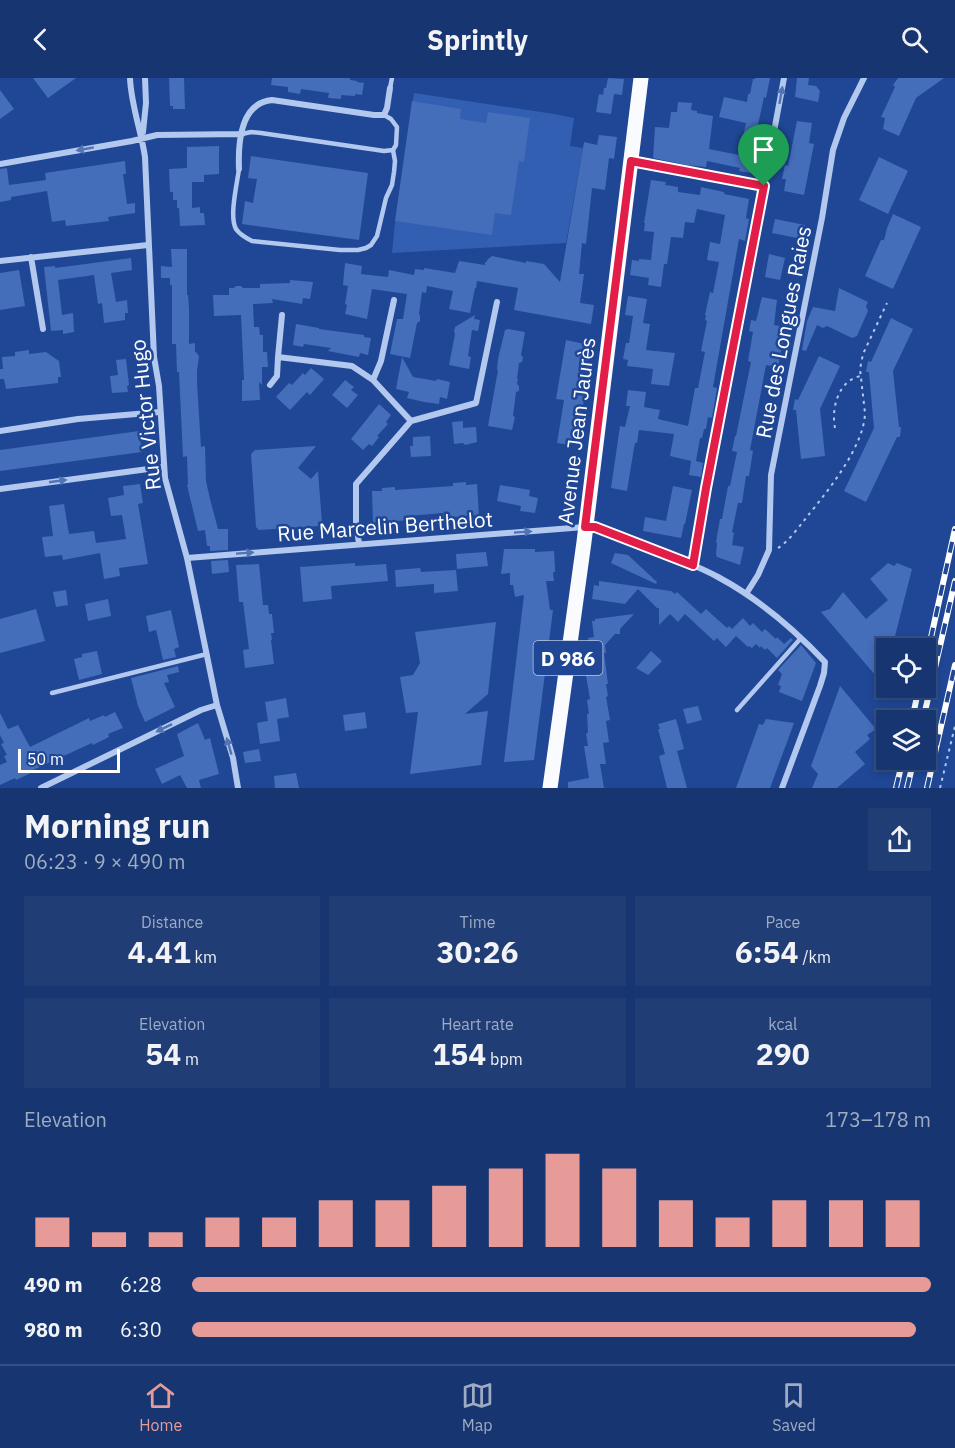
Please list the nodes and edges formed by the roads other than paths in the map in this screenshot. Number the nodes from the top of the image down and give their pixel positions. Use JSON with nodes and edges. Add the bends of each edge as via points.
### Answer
{"nodes":[{"id":1,"x":130,"y":78,"type":"edge"},
{"id":2,"x":145,"y":78,"type":"edge"},
{"id":3,"x":392,"y":78,"type":"edge"},
{"id":4,"x":641,"y":78,"type":"edge"},
{"id":5,"x":784,"y":78,"type":"edge"},
{"id":6,"x":864,"y":78,"type":"edge"},
{"id":7,"x":390,"y":88,"type":"joint"},
{"id":8,"x":384,"y":115,"type":"junction"},
{"id":9,"x":242,"y":134,"type":"junction"},
{"id":10,"x":142,"y":138,"type":"junction"},
{"id":11,"x":393,"y":150,"type":"junction"},
{"id":12,"x":631,"y":161,"type":"junction"},
{"id":13,"x":0,"y":164,"type":"edge"},
{"id":14,"x":239,"y":170,"type":"joint"},
{"id":15,"x":764,"y":186,"type":"junction"},
{"id":16,"x":148,"y":245,"type":"junction"},
{"id":17,"x":31,"y":257,"type":"junction"},
{"id":18,"x":0,"y":261,"type":"edge"},
{"id":19,"x":393,"y":300,"type":"dead end"},
{"id":20,"x":497,"y":303,"type":"dead end"},
{"id":21,"x":282,"y":315,"type":"dead end"},
{"id":22,"x":43,"y":329,"type":"dead end"},
{"id":23,"x":278,"y":357,"type":"junction"},
{"id":24,"x":374,"y":380,"type":"junction"},
{"id":25,"x":270,"y":385,"type":"dead end"},
{"id":26,"x":160,"y":412,"type":"junction"},
{"id":27,"x":411,"y":421,"type":"junction"},
{"id":28,"x":0,"y":431,"type":"edge"},
{"id":29,"x":163,"y":467,"type":"junction"},
{"id":30,"x":0,"y":489,"type":"edge"},
{"id":31,"x":585,"y":527,"type":"junction"},
{"id":32,"x":358,"y":544,"type":"junction"},
{"id":33,"x":187,"y":558,"type":"junction"},
{"id":34,"x":693,"y":565,"type":"junction"},
{"id":35,"x":746,"y":594,"type":"junction"},
{"id":36,"x":802,"y":637,"type":"junction"},
{"id":37,"x":207,"y":654,"type":"junction"},
{"id":38,"x":52,"y":693,"type":"dead end"},
{"id":39,"x":218,"y":705,"type":"junction"},
{"id":40,"x":737,"y":710,"type":"dead end"},
{"id":41,"x":41,"y":788,"type":"edge"},
{"id":42,"x":238,"y":788,"type":"edge"},
{"id":43,"x":550,"y":788,"type":"edge"},
{"id":44,"x":782,"y":788,"type":"edge"}],
"edges":[{"from":1,"to":10,"type":"street","name":"Rue Victor Hugo"},
{"from":2,"to":10,"type":"street","name":"Rue Victor Hugo"},
{"from":3,"to":7,"type":"lane"},
{"from":4,"to":12,"type":"main road","name":"Avenue Jean Jaurès","number":"D 986"},
{"from":15,"to":5,"type":"street","one_way":true},
{"from":6,"to":35,"type":"street","name":"Rue des Longues Raies","via":[[833,150],[771,475],[769,550]]},
{"from":7,"to":8,"type":"street"},
{"from":8,"to":9,"type":"street","via":[[264,100],[245,120]]},
{"from":8,"to":11,"type":"lane","via":[[397,128]]},
{"from":9,"to":10,"type":"street"},
{"from":9,"to":11,"type":"lane"},
{"from":9,"to":14,"type":"street"},
{"from":10,"to":13,"type":"street","one_way":true},
{"from":10,"to":16,"type":"street","name":"Rue Victor Hugo"},
{"from":11,"to":14,"type":"lane","via":[[392,185],[377,236],[371,245],[358,250],[245,238],[234,223]]},
{"from":12,"to":15,"type":"lane"},
{"from":12,"to":31,"type":"main road","name":"Avenue Jean Jaurès","number":"D 986"},
{"from":15,"to":34,"type":"street"},
{"from":16,"to":17,"type":"street"},
{"from":16,"to":26,"type":"street","name":"Rue Victor Hugo"},
{"from":17,"to":18,"type":"street"},
{"from":17,"to":22,"type":"street"},
{"from":19,"to":24,"type":"street"},
{"from":20,"to":27,"type":"street","via":[[476,403]]},
{"from":21,"to":23,"type":"street"},
{"from":23,"to":24,"type":"street","via":[[352,366]]},
{"from":23,"to":25,"type":"street","via":[[277,376]]},
{"from":24,"to":27,"type":"street"},
{"from":26,"to":28,"type":"street"},
{"from":26,"to":29,"type":"street","name":"Rue Victor Hugo"},
{"from":27,"to":32,"type":"street","via":[[356,484]]},
{"from":30,"to":29,"type":"street","one_way":true},
{"from":29,"to":33,"type":"street","name":"Rue Victor Hugo"},
{"from":32,"to":31,"type":"street","name":"Rue Marcelin Berthelot","one_way":true},
{"from":31,"to":34,"type":"street","name":"Rue Marcelin Berthelot","via":[[595,527]]},
{"from":31,"to":43,"type":"main road","name":"Avenue Jean Jaurès","number":"D 986"},
{"from":33,"to":32,"type":"street","name":"Rue Marcelin Berthelot","one_way":true},
{"from":33,"to":37,"type":"street","name":"Rue Victor Hugo"},
{"from":34,"to":35,"type":"street","name":"Rue Marcelin Berthelot"},
{"from":35,"to":36,"type":"street","name":"Rue Marcelin Berthelot"},
{"from":36,"to":40,"type":"lane"},
{"from":36,"to":44,"type":"street","name":"Rue Marcelin Berthelot","via":[[825,662],[824,673]]},
{"from":37,"to":38,"type":"lane"},
{"from":37,"to":39,"type":"street","name":"Rue Victor Hugo"},
{"from":39,"to":41,"type":"street","one_way":true},
{"from":42,"to":39,"type":"street","name":"Rue Victor Hugo","one_way":true}]}
